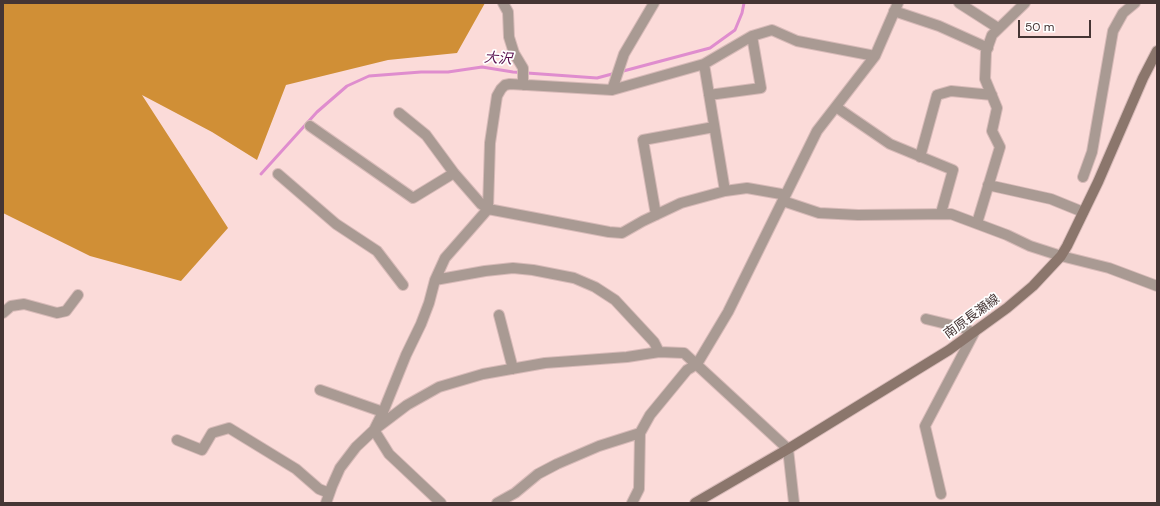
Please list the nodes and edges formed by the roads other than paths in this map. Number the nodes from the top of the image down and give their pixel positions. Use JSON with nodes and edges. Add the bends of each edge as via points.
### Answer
{"nodes":[{"id":1,"x":503,"y":3,"type":"edge"},
{"id":2,"x":654,"y":3,"type":"edge"},
{"id":3,"x":959,"y":3,"type":"edge"},
{"id":4,"x":1025,"y":3,"type":"edge"},
{"id":5,"x":1136,"y":3,"type":"edge"},
{"id":6,"x":896,"y":7,"type":"edge"},
{"id":7,"x":998,"y":28,"type":"junction"},
{"id":8,"x":752,"y":36,"type":"junction"},
{"id":9,"x":988,"y":48,"type":"junction"},
{"id":10,"x":1157,"y":51,"type":"edge"},
{"id":11,"x":875,"y":56,"type":"junction"},
{"id":12,"x":704,"y":64,"type":"junction"},
{"id":13,"x":523,"y":85,"type":"junction"},
{"id":14,"x":612,"y":90,"type":"junction"},
{"id":15,"x":709,"y":94,"type":"junction"},
{"id":16,"x":992,"y":95,"type":"junction"},
{"id":17,"x":836,"y":106,"type":"junction"},
{"id":18,"x":399,"y":113,"type":"dead end"},
{"id":19,"x":310,"y":126,"type":"dead end"},
{"id":20,"x":714,"y":127,"type":"junction"},
{"id":21,"x":920,"y":157,"type":"junction"},
{"id":22,"x":454,"y":172,"type":"junction"},
{"id":23,"x":278,"y":174,"type":"dead end"},
{"id":24,"x":1083,"y":177,"type":"dead end"},
{"id":25,"x":988,"y":185,"type":"junction"},
{"id":26,"x":724,"y":191,"type":"junction"},
{"id":27,"x":784,"y":199,"type":"junction"},
{"id":28,"x":488,"y":209,"type":"junction"},
{"id":29,"x":1083,"y":212,"type":"junction"},
{"id":30,"x":941,"y":213,"type":"junction"},
{"id":31,"x":656,"y":215,"type":"junction"},
{"id":32,"x":977,"y":223,"type":"junction"},
{"id":33,"x":1061,"y":256,"type":"junction"},
{"id":34,"x":435,"y":280,"type":"junction"},
{"id":35,"x":404,"y":286,"type":"dead end"},
{"id":36,"x":1157,"y":286,"type":"edge"},
{"id":37,"x":78,"y":295,"type":"dead end"},
{"id":38,"x":3,"y":313,"type":"edge"},
{"id":39,"x":499,"y":315,"type":"dead end"},
{"id":40,"x":926,"y":319,"type":"dead end"},
{"id":41,"x":974,"y":333,"type":"junction"},
{"id":42,"x":659,"y":352,"type":"junction"},
{"id":43,"x":697,"y":364,"type":"junction"},
{"id":44,"x":513,"y":369,"type":"junction"},
{"id":45,"x":320,"y":390,"type":"dead end"},
{"id":46,"x":383,"y":412,"type":"junction"},
{"id":47,"x":374,"y":430,"type":"junction"},
{"id":48,"x":640,"y":433,"type":"junction"},
{"id":49,"x":177,"y":440,"type":"dead end"},
{"id":50,"x":788,"y":450,"type":"junction"},
{"id":51,"x":941,"y":494,"type":"dead end"},
{"id":52,"x":327,"y":498,"type":"edge"},
{"id":53,"x":441,"y":503,"type":"edge"},
{"id":54,"x":497,"y":503,"type":"edge"},
{"id":55,"x":632,"y":503,"type":"edge"},
{"id":56,"x":694,"y":503,"type":"edge"},
{"id":57,"x":794,"y":503,"type":"edge"}],
"edges":[{"from":1,"to":13,"type":"street","via":[[508,12],[509,37],[514,53],[523,68]]},
{"from":2,"to":14,"type":"street","via":[[624,54]]},
{"from":3,"to":7,"type":"street"},
{"from":4,"to":7,"type":"street"},
{"from":5,"to":24,"type":"street","via":[[1123,13],[1114,31],[1092,152]]},
{"from":6,"to":9,"type":"street"},
{"from":6,"to":11,"type":"street"},
{"from":7,"to":9,"type":"street","via":[[992,35]]},
{"from":8,"to":11,"type":"street","via":[[772,30],[797,41]]},
{"from":8,"to":12,"type":"street"},
{"from":8,"to":15,"type":"street","via":[[761,88]]},
{"from":9,"to":16,"type":"street","via":[[986,79]]},
{"from":10,"to":29,"type":"main road","name":"南原長瀬線","via":[[1142,78]]},
{"from":11,"to":17,"type":"street"},
{"from":12,"to":14,"type":"street"},
{"from":12,"to":15,"type":"street"},
{"from":13,"to":14,"type":"street"},
{"from":13,"to":28,"type":"street","via":[[505,85],[497,96],[490,142]]},
{"from":15,"to":20,"type":"street"},
{"from":16,"to":21,"type":"street","via":[[951,91],[937,95]]},
{"from":16,"to":25,"type":"street","via":[[997,108],[992,131],[1000,147]]},
{"from":17,"to":21,"type":"street","via":[[890,144]]},
{"from":17,"to":27,"type":"street","via":[[817,131]]},
{"from":18,"to":22,"type":"street","via":[[426,135]]},
{"from":19,"to":22,"type":"street","via":[[413,198]]},
{"from":20,"to":26,"type":"street"},
{"from":20,"to":31,"type":"street","via":[[643,140]]},
{"from":21,"to":30,"type":"street","via":[[953,170]]},
{"from":22,"to":28,"type":"street"},
{"from":23,"to":35,"type":"street","via":[[336,224],[377,251]]},
{"from":25,"to":29,"type":"street","via":[[1051,199]]},
{"from":25,"to":32,"type":"street"},
{"from":26,"to":27,"type":"street","via":[[747,188],[781,194]]},
{"from":26,"to":31,"type":"street","via":[[681,203]]},
{"from":27,"to":30,"type":"street","via":[[818,213]]},
{"from":27,"to":43,"type":"street","via":[[728,312]]},
{"from":28,"to":31,"type":"street","via":[[622,233]]},
{"from":28,"to":34,"type":"street","via":[[445,258]]},
{"from":29,"to":33,"type":"main road","name":"南原長瀬線"},
{"from":30,"to":32,"type":"street"},
{"from":32,"to":33,"type":"street","via":[[1030,246]]},
{"from":33,"to":36,"type":"street","via":[[1109,268]]},
{"from":33,"to":41,"type":"main road","name":"南原長瀬線","via":[[1033,286]]},
{"from":34,"to":42,"type":"street","via":[[513,268],[574,278],[615,300],[654,342]]},
{"from":34,"to":46,"type":"street","via":[[423,317]]},
{"from":37,"to":38,"type":"street","via":[[66,311],[57,313],[24,304],[11,306]]},
{"from":39,"to":44,"type":"street"},
{"from":40,"to":41,"type":"street"},
{"from":41,"to":50,"type":"main road","name":"南原長瀬線"},
{"from":41,"to":51,"type":"street","via":[[925,426]]},
{"from":42,"to":43,"type":"street","via":[[684,353]]},
{"from":42,"to":44,"type":"street","via":[[545,363]]},
{"from":43,"to":48,"type":"street","via":[[687,370],[650,415]]},
{"from":43,"to":50,"type":"street"},
{"from":44,"to":47,"type":"street","via":[[483,374],[439,387],[407,405]]},
{"from":45,"to":46,"type":"street"},
{"from":46,"to":47,"type":"street"},
{"from":47,"to":52,"type":"street","via":[[356,447],[340,468]]},
{"from":47,"to":53,"type":"street","via":[[388,454]]},
{"from":48,"to":54,"type":"street","via":[[599,446],[557,464]]},
{"from":48,"to":55,"type":"street","via":[[639,489]]},
{"from":49,"to":52,"type":"street","via":[[202,450],[212,433],[229,428],[296,470]]},
{"from":50,"to":56,"type":"main road","name":"南原長瀬線"},
{"from":50,"to":57,"type":"street"}]}
